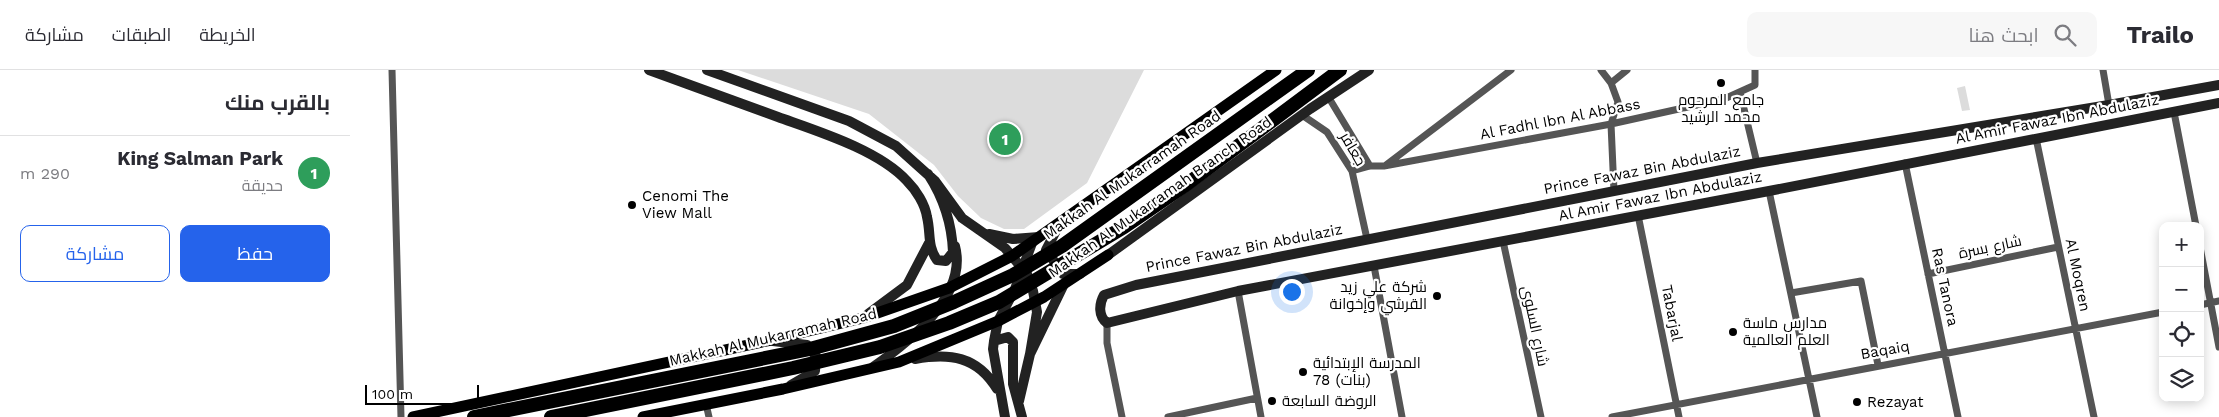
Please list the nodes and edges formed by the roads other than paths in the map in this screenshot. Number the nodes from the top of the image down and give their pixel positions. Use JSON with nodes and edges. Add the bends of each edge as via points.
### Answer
{"nodes":[{"id":1,"x":392,"y":70,"type":"edge"},
{"id":2,"x":707,"y":70,"type":"edge"},
{"id":3,"x":1276,"y":70,"type":"edge"},
{"id":4,"x":1308,"y":70,"type":"edge"},
{"id":5,"x":1340,"y":70,"type":"edge"},
{"id":6,"x":1370,"y":70,"type":"edge"},
{"id":7,"x":1511,"y":70,"type":"edge"},
{"id":8,"x":1601,"y":70,"type":"edge"},
{"id":9,"x":1627,"y":70,"type":"edge"},
{"id":10,"x":1755,"y":70,"type":"edge"},
{"id":11,"x":2103,"y":70,"type":"edge"},
{"id":12,"x":653,"y":71,"type":"edge"},
{"id":13,"x":1611,"y":83,"type":"junction"},
{"id":14,"x":2219,"y":85,"type":"edge"},
{"id":15,"x":1740,"y":92,"type":"junction"},
{"id":16,"x":1329,"y":98,"type":"junction"},
{"id":17,"x":2219,"y":103,"type":"edge"},
{"id":18,"x":2110,"y":105,"type":"junction"},
{"id":19,"x":2174,"y":112,"type":"junction"},
{"id":20,"x":1302,"y":115,"type":"junction"},
{"id":21,"x":1611,"y":124,"type":"junction"},
{"id":22,"x":2036,"y":138,"type":"junction"},
{"id":23,"x":1757,"y":163,"type":"junction"},
{"id":24,"x":1906,"y":163,"type":"junction"},
{"id":25,"x":1370,"y":166,"type":"junction"},
{"id":26,"x":1384,"y":166,"type":"junction"},
{"id":27,"x":1352,"y":171,"type":"junction"},
{"id":28,"x":928,"y":174,"type":"junction"},
{"id":29,"x":1614,"y":191,"type":"junction"},
{"id":30,"x":1769,"y":191,"type":"junction"},
{"id":31,"x":1638,"y":215,"type":"junction"},
{"id":32,"x":2195,"y":222,"type":"edge"},
{"id":33,"x":1060,"y":224,"type":"junction"},
{"id":34,"x":986,"y":234,"type":"junction"},
{"id":35,"x":953,"y":238,"type":"junction"},
{"id":36,"x":1367,"y":239,"type":"junction"},
{"id":37,"x":1036,"y":240,"type":"junction"},
{"id":38,"x":1503,"y":241,"type":"junction"},
{"id":39,"x":929,"y":242,"type":"junction"},
{"id":40,"x":2058,"y":247,"type":"junction"},
{"id":41,"x":1108,"y":255,"type":"joint"},
{"id":42,"x":1012,"y":256,"type":"junction"},
{"id":43,"x":2204,"y":262,"type":"edge"},
{"id":44,"x":1374,"y":266,"type":"junction"},
{"id":45,"x":1022,"y":268,"type":"junction"},
{"id":46,"x":1080,"y":274,"type":"junction"},
{"id":47,"x":1928,"y":274,"type":"junction"},
{"id":48,"x":1064,"y":284,"type":"junction"},
{"id":49,"x":949,"y":288,"type":"junction"},
{"id":50,"x":1238,"y":291,"type":"junction"},
{"id":51,"x":1792,"y":293,"type":"junction"},
{"id":52,"x":1035,"y":301,"type":"junction"},
{"id":53,"x":2215,"y":302,"type":"edge"},
{"id":54,"x":2159,"y":313,"type":"edge"},
{"id":55,"x":863,"y":318,"type":"junction"},
{"id":56,"x":998,"y":321,"type":"junction"},
{"id":57,"x":1107,"y":323,"type":"junction"},
{"id":58,"x":2075,"y":328,"type":"junction"},
{"id":59,"x":771,"y":340,"type":"junction"},
{"id":60,"x":994,"y":341,"type":"junction"},
{"id":61,"x":2219,"y":347,"type":"edge"},
{"id":62,"x":1944,"y":353,"type":"junction"},
{"id":63,"x":1030,"y":354,"type":"junction"},
{"id":64,"x":899,"y":362,"type":"junction"},
{"id":65,"x":1878,"y":365,"type":"junction"},
{"id":66,"x":872,"y":368,"type":"junction"},
{"id":67,"x":1809,"y":378,"type":"junction"},
{"id":68,"x":783,"y":390,"type":"junction"},
{"id":69,"x":1001,"y":394,"type":"junction"},
{"id":70,"x":1257,"y":398,"type":"junction"},
{"id":71,"x":1018,"y":400,"type":"junction"},
{"id":72,"x":706,"y":404,"type":"junction"},
{"id":73,"x":1676,"y":405,"type":"junction"},
{"id":74,"x":401,"y":417,"type":"edge"},
{"id":75,"x":413,"y":417,"type":"edge"},
{"id":76,"x":474,"y":417,"type":"edge"},
{"id":77,"x":551,"y":417,"type":"edge"},
{"id":78,"x":643,"y":417,"type":"edge"},
{"id":79,"x":709,"y":417,"type":"edge"},
{"id":80,"x":1005,"y":417,"type":"edge"},
{"id":81,"x":1022,"y":417,"type":"edge"},
{"id":82,"x":1122,"y":417,"type":"edge"},
{"id":83,"x":1168,"y":417,"type":"edge"},
{"id":84,"x":1261,"y":417,"type":"edge"},
{"id":85,"x":1402,"y":417,"type":"edge"},
{"id":86,"x":1541,"y":417,"type":"edge"},
{"id":87,"x":1612,"y":417,"type":"edge"},
{"id":88,"x":1679,"y":417,"type":"edge"},
{"id":89,"x":1818,"y":417,"type":"edge"},
{"id":90,"x":1958,"y":417,"type":"edge"},
{"id":91,"x":2094,"y":417,"type":"edge"}],
"edges":[{"from":1,"to":74,"type":"street"},
{"from":2,"to":28,"type":"main road","via":[[849,121],[896,146]]},
{"from":3,"to":33,"type":"main road"},
{"from":4,"to":76,"type":"highway","name":"Makkah Al Mukarramah Road","via":[[1062,246],[1013,275],[954,302],[894,326],[810,349]]},
{"from":5,"to":77,"type":"highway","name":"Makkah Al Mukarramah Road","via":[[1124,227],[999,302],[880,348]]},
{"from":6,"to":16,"type":"main road","name":"Makkah Al Mukarramah Branch Road"},
{"from":7,"to":26,"type":"street"},
{"from":8,"to":13,"type":"street"},
{"from":9,"to":13,"type":"street"},
{"from":10,"to":15,"type":"street","name":"Al Fadhl Ibn Al Abbass","via":[[1755,85]]},
{"from":11,"to":18,"type":"street"},
{"from":12,"to":39,"type":"main road","via":[[825,134],[875,156],[906,180],[924,204]]},
{"from":13,"to":21,"type":"street","via":[[1618,102]]},
{"from":14,"to":18,"type":"main road","name":"Prince Fawaz Bin Abdulaziz"},
{"from":15,"to":21,"type":"street","name":"Al Fadhl Ibn Al Abbass","via":[[1724,99]]},
{"from":15,"to":23,"type":"street"},
{"from":16,"to":20,"type":"main road","name":"Makkah Al Mukarramah Branch Road"},
{"from":16,"to":25,"type":"street"},
{"from":17,"to":19,"type":"main road","name":"Al Amir Fawaz Ibn Abdulaziz"},
{"from":18,"to":23,"type":"main road","name":"Prince Fawaz Bin Abdulaziz"},
{"from":19,"to":22,"type":"main road","name":"Al Amir Fawaz Ibn Abdulaziz"},
{"from":19,"to":32,"type":"street"},
{"from":20,"to":27,"type":"street","name":"جعافر","via":[[1327,132]]},
{"from":20,"to":41,"type":"main road","name":"Makkah Al Mukarramah Branch Road"},
{"from":21,"to":26,"type":"street","name":"Al Fadhl Ibn Al Abbass"},
{"from":21,"to":29,"type":"street"},
{"from":22,"to":24,"type":"main road","name":"Al Amir Fawaz Ibn Abdulaziz"},
{"from":22,"to":40,"type":"street","name":"Al Moqren"},
{"from":23,"to":29,"type":"main road","name":"Prince Fawaz Bin Abdulaziz"},
{"from":24,"to":30,"type":"main road","name":"Al Amir Fawaz Ibn Abdulaziz"},
{"from":24,"to":47,"type":"street","name":"Ras Tanora"},
{"from":25,"to":26,"type":"street","name":"Al Fadhl Ibn Al Abbass"},
{"from":25,"to":27,"type":"street","name":"Al Fadhl Ibn Al Abbass"},
{"from":27,"to":36,"type":"street","name":"جعافر"},
{"from":28,"to":34,"type":"main road","via":[[962,218]]},
{"from":28,"to":35,"type":"main road","via":[[938,190]]},
{"from":29,"to":36,"type":"main road","name":"Prince Fawaz Bin Abdulaziz"},
{"from":30,"to":31,"type":"main road","name":"Al Amir Fawaz Ibn Abdulaziz"},
{"from":30,"to":51,"type":"street"},
{"from":31,"to":38,"type":"main road","name":"Al Amir Fawaz Ibn Abdulaziz"},
{"from":31,"to":73,"type":"street","name":"Tabarjal"},
{"from":33,"to":37,"type":"main road"},
{"from":33,"to":46,"type":"main road","via":[[1046,250],[1062,274]]},
{"from":34,"to":37,"type":"main road"},
{"from":34,"to":42,"type":"main road"},
{"from":35,"to":39,"type":"main road","via":[[953,252],[946,261],[937,260]]},
{"from":35,"to":49,"type":"main road","via":[[957,255]]},
{"from":36,"to":57,"type":"main road","name":"Prince Fawaz Bin Abdulaziz","via":[[1136,284],[1104,294],[1101,315]]},
{"from":37,"to":42,"type":"main road"},
{"from":37,"to":45,"type":"main road"},
{"from":38,"to":44,"type":"main road","name":"Al Amir Fawaz Ibn Abdulaziz"},
{"from":38,"to":86,"type":"street","name":"شارع السلوى"},
{"from":39,"to":55,"type":"main road","via":[[907,284]]},
{"from":40,"to":47,"type":"street","name":"شارع بسرة"},
{"from":40,"to":58,"type":"street","name":"Al Moqren"},
{"from":41,"to":46,"type":"main road","name":"Makkah Al Mukarramah Branch Road"},
{"from":42,"to":45,"type":"main road"},
{"from":42,"to":49,"type":"main road"},
{"from":43,"to":53,"type":"street"},
{"from":44,"to":50,"type":"main road","name":"Al Amir Fawaz Ibn Abdulaziz"},
{"from":44,"to":85,"type":"street"},
{"from":45,"to":52,"type":"main road"},
{"from":45,"to":56,"type":"main road"},
{"from":46,"to":48,"type":"main road","name":"Makkah Al Mukarramah Branch Road"},
{"from":47,"to":62,"type":"street","name":"Ras Tanora"},
{"from":48,"to":52,"type":"main road","name":"Makkah Al Mukarramah Branch Road"},
{"from":48,"to":63,"type":"main road"},
{"from":49,"to":55,"type":"main road"},
{"from":49,"to":66,"type":"main road","via":[[923,327]]},
{"from":50,"to":57,"type":"main road","name":"Al Amir Fawaz Ibn Abdulaziz"},
{"from":50,"to":70,"type":"street"},
{"from":51,"to":65,"type":"street","via":[[1861,281]]},
{"from":51,"to":67,"type":"street"},
{"from":52,"to":56,"type":"main road","name":"Makkah Al Mukarramah Branch Road"},
{"from":52,"to":63,"type":"main road","via":[[1037,312]]},
{"from":53,"to":61,"type":"street"},
{"from":54,"to":58,"type":"street","name":"Baqaiq"},
{"from":55,"to":59,"type":"main road"},
{"from":56,"to":60,"type":"main road"},
{"from":56,"to":64,"type":"main road","name":"Makkah Al Mukarramah Branch Road"},
{"from":57,"to":82,"type":"street","via":[[1107,343]]},
{"from":58,"to":62,"type":"street","name":"Baqaiq"},
{"from":58,"to":91,"type":"street","name":"Al Moqren"},
{"from":59,"to":68,"type":"main road","via":[[806,345],[816,356],[814,371]]},
{"from":59,"to":75,"type":"main road"},
{"from":60,"to":69,"type":"main road"},
{"from":60,"to":71,"type":"main road","via":[[1008,337],[1013,342],[1013,384]]},
{"from":62,"to":65,"type":"street","name":"Baqaiq"},
{"from":62,"to":90,"type":"street","name":"Ras Tanora"},
{"from":63,"to":71,"type":"main road"},
{"from":64,"to":66,"type":"main road","name":"Makkah Al Mukarramah Branch Road"},
{"from":64,"to":69,"type":"main road","via":[[954,356],[977,366]]},
{"from":65,"to":67,"type":"street","name":"Baqaiq"},
{"from":66,"to":68,"type":"main road","name":"Makkah Al Mukarramah Branch Road"},
{"from":67,"to":73,"type":"street","name":"Baqaiq"},
{"from":67,"to":89,"type":"street"},
{"from":68,"to":72,"type":"main road","name":"Makkah Al Mukarramah Branch Road"},
{"from":69,"to":80,"type":"main road"},
{"from":70,"to":83,"type":"street"},
{"from":70,"to":84,"type":"street"},
{"from":71,"to":81,"type":"main road"},
{"from":72,"to":78,"type":"main road","name":"Makkah Al Mukarramah Branch Road"},
{"from":72,"to":79,"type":"street"},
{"from":73,"to":87,"type":"street","name":"Baqaiq"},
{"from":73,"to":88,"type":"street","name":"Tabarjal"}]}
